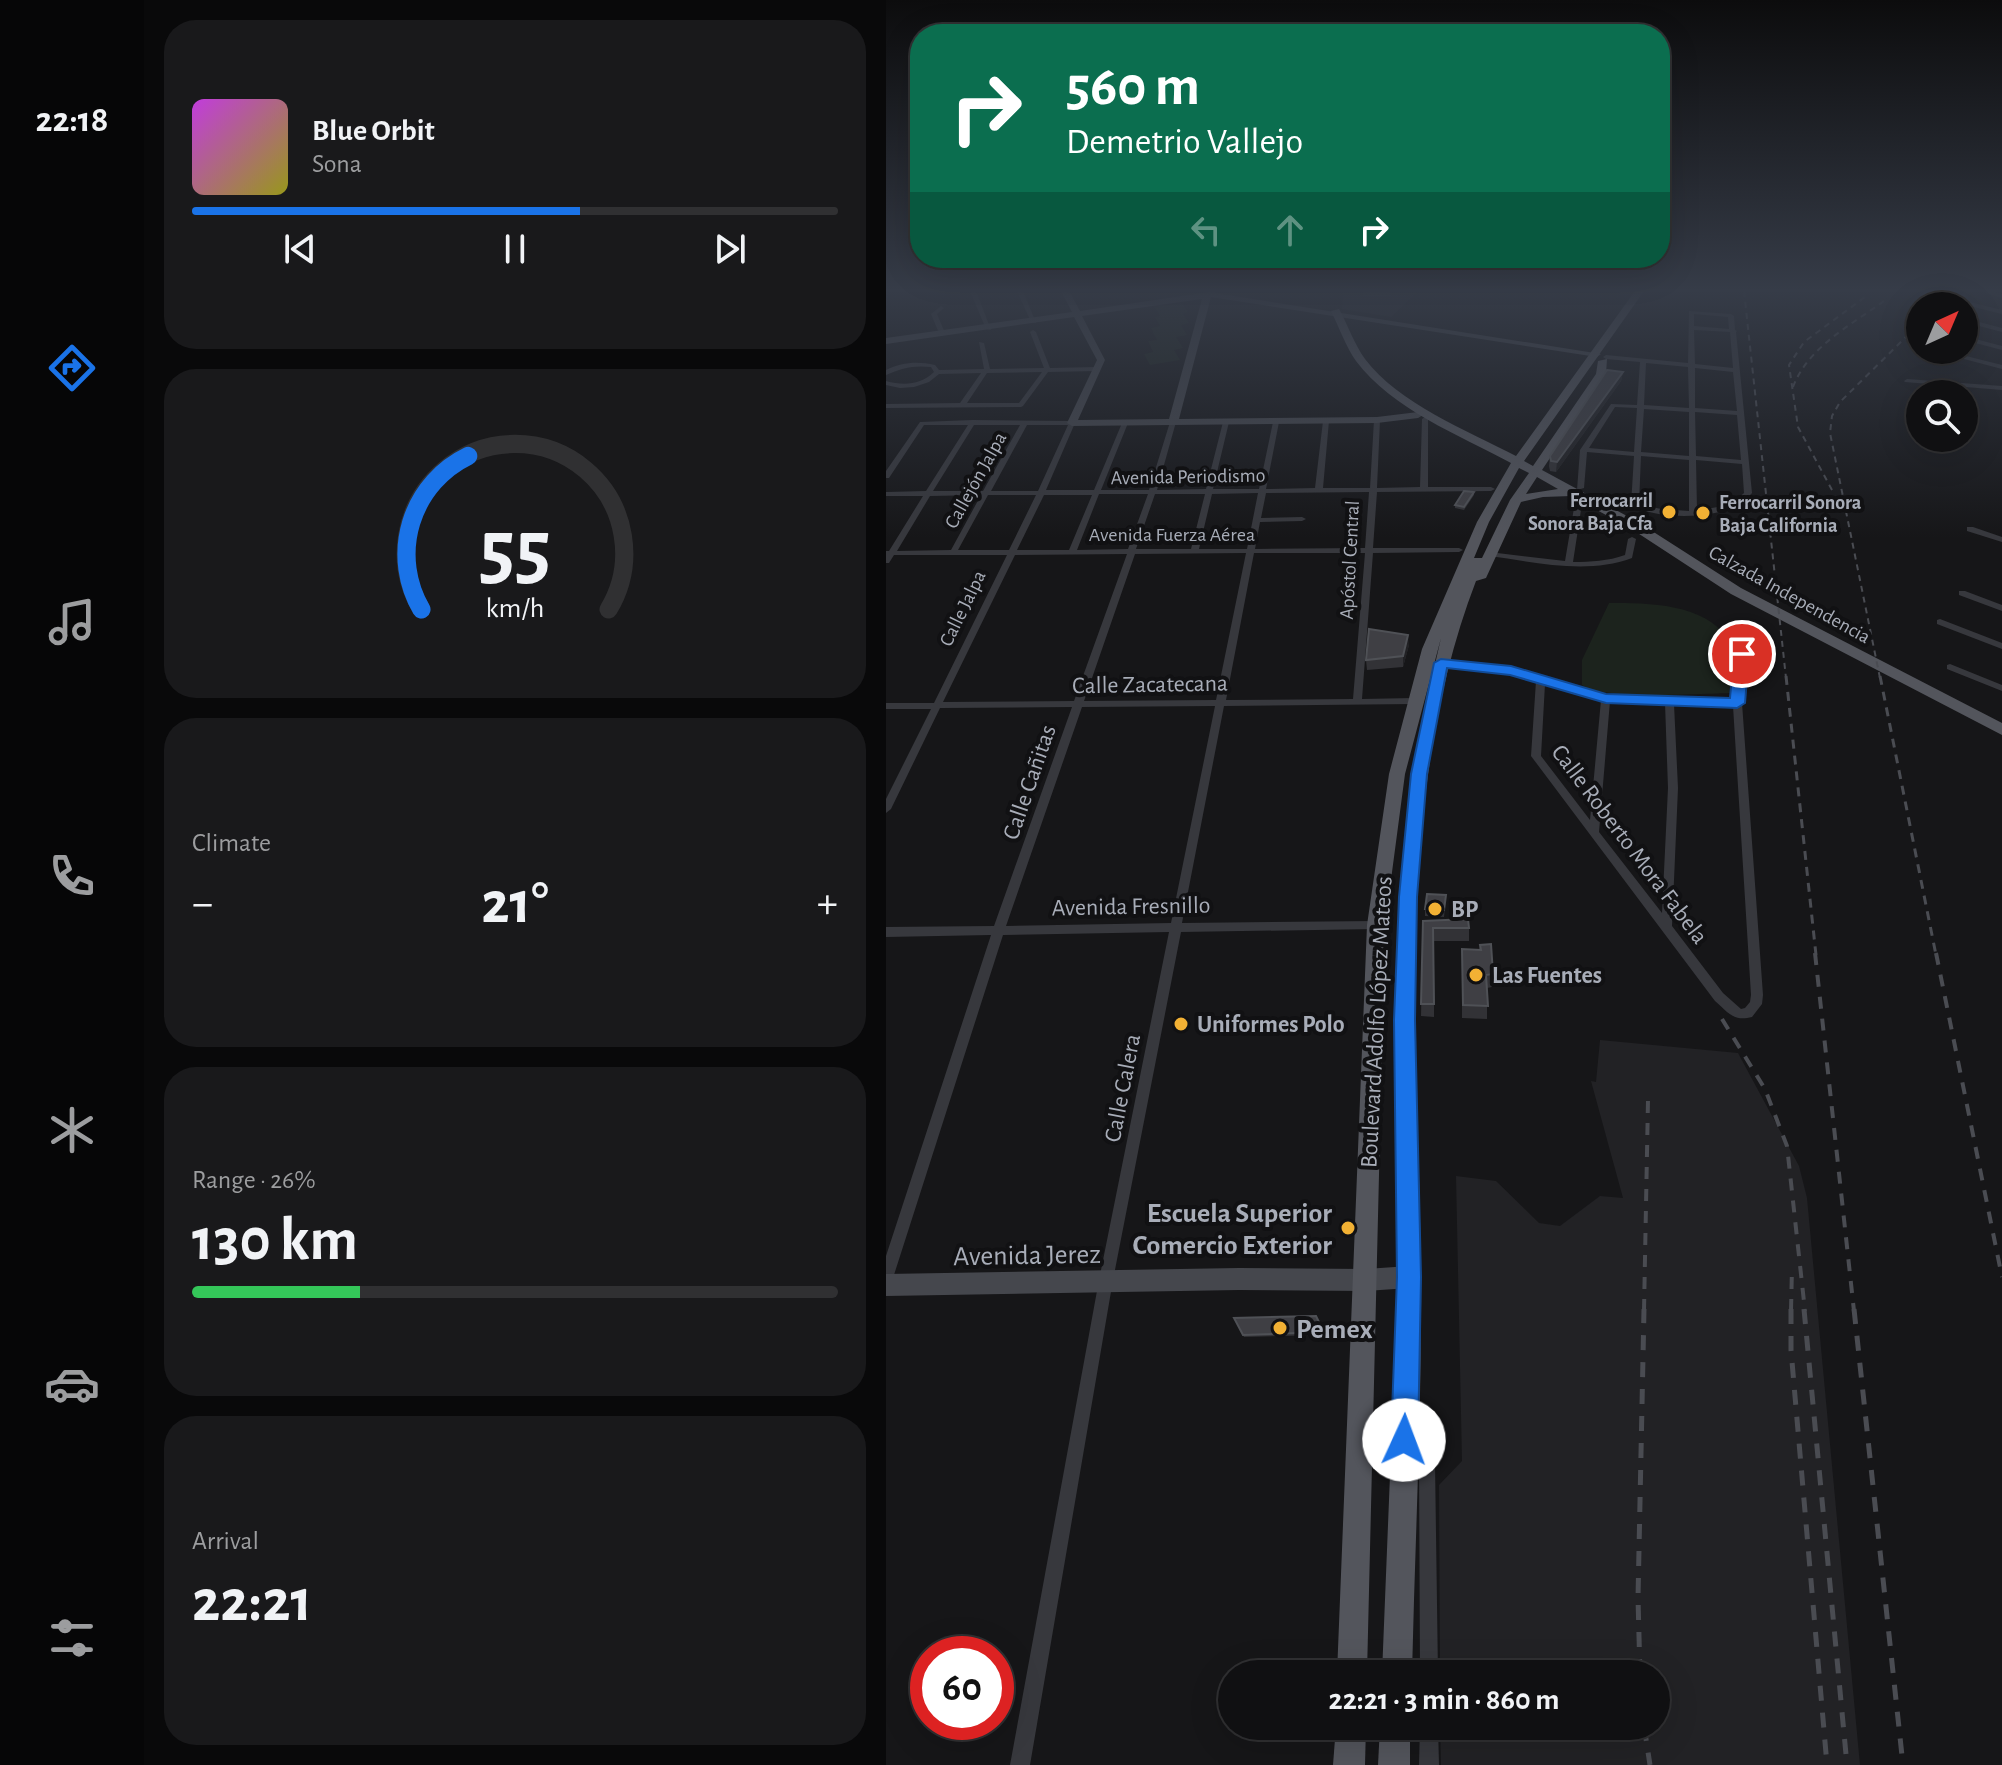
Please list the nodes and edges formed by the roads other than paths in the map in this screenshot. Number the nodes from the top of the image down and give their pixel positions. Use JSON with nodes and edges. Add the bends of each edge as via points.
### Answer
{"nodes":[{"id":1,"x":936,"y":373,"type":"edge"},
{"id":2,"x":984,"y":373,"type":"edge"},
{"id":3,"x":1044,"y":373,"type":"edge"},
{"id":4,"x":1095,"y":373,"type":"edge"},
{"id":5,"x":1186,"y":373,"type":"edge"},
{"id":6,"x":1365,"y":373,"type":"edge"},
{"id":7,"x":1374,"y":373,"type":"edge"},
{"id":8,"x":1575,"y":373,"type":"edge"},
{"id":9,"x":1588,"y":373,"type":"edge"},
{"id":10,"x":1601,"y":373,"type":"edge"},
{"id":11,"x":1643,"y":373,"type":"edge"},
{"id":12,"x":1691,"y":373,"type":"edge"},
{"id":13,"x":1737,"y":373,"type":"edge"},
{"id":14,"x":1585,"y":378,"type":"junction"},
{"id":15,"x":886,"y":383,"type":"edge"},
{"id":16,"x":1978,"y":386,"type":"edge"},
{"id":17,"x":2002,"y":388,"type":"edge"},
{"id":18,"x":1641,"y":405,"type":"junction"},
{"id":19,"x":886,"y":406,"type":"edge"},
{"id":20,"x":962,"y":406,"type":"junction"},
{"id":21,"x":1692,"y":409,"type":"junction"},
{"id":22,"x":1741,"y":413,"type":"junction"},
{"id":23,"x":1422,"y":417,"type":"junction"},
{"id":24,"x":1377,"y":420,"type":"junction"},
{"id":25,"x":1326,"y":421,"type":"junction"},
{"id":26,"x":1173,"y":422,"type":"junction"},
{"id":27,"x":1226,"y":422,"type":"junction"},
{"id":28,"x":1276,"y":422,"type":"junction"},
{"id":29,"x":1072,"y":423,"type":"junction"},
{"id":30,"x":1125,"y":423,"type":"junction"},
{"id":31,"x":1024,"y":424,"type":"junction"},
{"id":32,"x":972,"y":425,"type":"junction"},
{"id":33,"x":1524,"y":442,"type":"junction"},
{"id":34,"x":1584,"y":450,"type":"junction"},
{"id":35,"x":1492,"y":451,"type":"junction"},
{"id":36,"x":1638,"y":453,"type":"junction"},
{"id":37,"x":1692,"y":457,"type":"junction"},
{"id":38,"x":1745,"y":462,"type":"junction"},
{"id":39,"x":1508,"y":463,"type":"junction"},
{"id":40,"x":1537,"y":468,"type":"junction"},
{"id":41,"x":886,"y":476,"type":"edge"},
{"id":42,"x":1567,"y":486,"type":"junction"},
{"id":43,"x":1424,"y":489,"type":"junction"},
{"id":44,"x":1491,"y":489,"type":"junction"},
{"id":45,"x":1319,"y":490,"type":"junction"},
{"id":46,"x":1371,"y":490,"type":"junction"},
{"id":47,"x":1209,"y":491,"type":"junction"},
{"id":48,"x":1264,"y":491,"type":"junction"},
{"id":49,"x":1041,"y":493,"type":"junction"},
{"id":50,"x":1098,"y":493,"type":"junction"},
{"id":51,"x":1152,"y":493,"type":"junction"},
{"id":52,"x":886,"y":494,"type":"edge"},
{"id":53,"x":930,"y":494,"type":"junction"},
{"id":54,"x":984,"y":494,"type":"junction"},
{"id":55,"x":1516,"y":500,"type":"junction"},
{"id":56,"x":1577,"y":510,"type":"dead end"},
{"id":57,"x":1693,"y":512,"type":"junction"},
{"id":58,"x":1302,"y":519,"type":"dead end"},
{"id":59,"x":1258,"y":520,"type":"junction"},
{"id":60,"x":1970,"y":529,"type":"dead end"},
{"id":61,"x":1632,"y":539,"type":"dead end"},
{"id":62,"x":2002,"y":540,"type":"edge"},
{"id":63,"x":1370,"y":550,"type":"junction"},
{"id":64,"x":1459,"y":550,"type":"junction"},
{"id":65,"x":1010,"y":552,"type":"junction"},
{"id":66,"x":1072,"y":552,"type":"junction"},
{"id":67,"x":1194,"y":552,"type":"junction"},
{"id":68,"x":1252,"y":552,"type":"junction"},
{"id":69,"x":953,"y":553,"type":"junction"},
{"id":70,"x":1132,"y":553,"type":"junction"},
{"id":71,"x":1489,"y":554,"type":"junction"},
{"id":72,"x":888,"y":556,"type":"edge"},
{"id":73,"x":1569,"y":563,"type":"junction"},
{"id":74,"x":1962,"y":593,"type":"dead end"},
{"id":75,"x":2002,"y":608,"type":"edge"},
{"id":76,"x":1940,"y":622,"type":"dead end"},
{"id":77,"x":1447,"y":641,"type":"junction"},
{"id":78,"x":2002,"y":646,"type":"edge"},
{"id":79,"x":1429,"y":649,"type":"junction"},
{"id":80,"x":1742,"y":654,"type":"dead end"},
{"id":81,"x":1441,"y":663,"type":"junction"},
{"id":82,"x":1950,"y":667,"type":"dead end"},
{"id":83,"x":1541,"y":681,"type":"junction"},
{"id":84,"x":2002,"y":688,"type":"edge"},
{"id":85,"x":1606,"y":698,"type":"junction"},
{"id":86,"x":1669,"y":699,"type":"junction"},
{"id":87,"x":1414,"y":701,"type":"junction"},
{"id":88,"x":1357,"y":702,"type":"junction"},
{"id":89,"x":1221,"y":703,"type":"junction"},
{"id":90,"x":1737,"y":703,"type":"junction"},
{"id":91,"x":1077,"y":704,"type":"junction"},
{"id":92,"x":935,"y":705,"type":"junction"},
{"id":93,"x":886,"y":706,"type":"edge"},
{"id":94,"x":2002,"y":730,"type":"edge"},
{"id":95,"x":886,"y":809,"type":"edge"},
{"id":96,"x":1594,"y":833,"type":"junction"},
{"id":97,"x":1376,"y":925,"type":"junction"},
{"id":98,"x":1667,"y":925,"type":"junction"},
{"id":99,"x":1177,"y":927,"type":"junction"},
{"id":100,"x":999,"y":929,"type":"junction"},
{"id":101,"x":886,"y":932,"type":"edge"},
{"id":102,"x":1409,"y":1277,"type":"junction"},
{"id":103,"x":886,"y":1278,"type":"edge"},
{"id":104,"x":1106,"y":1280,"type":"junction"},
{"id":105,"x":1366,"y":1280,"type":"junction"},
{"id":106,"x":886,"y":1285,"type":"edge"},
{"id":107,"x":1405,"y":1411,"type":"junction"},
{"id":108,"x":1352,"y":1660,"type":"edge"},
{"id":109,"x":1397,"y":1660,"type":"edge"},
{"id":110,"x":1429,"y":1660,"type":"edge"},
{"id":111,"x":1350,"y":1740,"type":"edge"},
{"id":112,"x":1395,"y":1740,"type":"edge"},
{"id":113,"x":1429,"y":1740,"type":"edge"},
{"id":114,"x":1020,"y":1765,"type":"edge"},
{"id":115,"x":1349,"y":1765,"type":"edge"},
{"id":116,"x":1394,"y":1765,"type":"edge"},
{"id":117,"x":1429,"y":1765,"type":"edge"}],
"edges":[{"from":1,"to":15,"type":"street","via":[[916,385]]},
{"from":2,"to":20,"type":"street"},
{"from":3,"to":20,"type":"street","via":[[1021,405]]},
{"from":4,"to":29,"type":"street"},
{"from":5,"to":26,"type":"street","name":"Calle Cañitas"},
{"from":6,"to":23,"type":"main road"},
{"from":7,"to":35,"type":"main road","via":[[1426,413]]},
{"from":8,"to":33,"type":"main road"},
{"from":9,"to":14,"type":"main road","name":"Boulevard Adolfo López Mateos"},
{"from":10,"to":40,"type":"main road"},
{"from":11,"to":18,"type":"street"},
{"from":12,"to":21,"type":"street"},
{"from":13,"to":22,"type":"street"},
{"from":14,"to":77,"type":"main road","name":"Boulevard Adolfo López Mateos","via":[[1505,504]]},
{"from":14,"to":79,"type":"main road","name":"Boulevard Adolfo López Mateos","via":[[1514,467],[1483,522]]},
{"from":16,"to":17,"type":"street"},
{"from":18,"to":21,"type":"street"},
{"from":18,"to":34,"type":"street","via":[[1612,406]]},
{"from":18,"to":36,"type":"street"},
{"from":19,"to":20,"type":"street"},
{"from":21,"to":22,"type":"street"},
{"from":21,"to":37,"type":"street"},
{"from":22,"to":38,"type":"street"},
{"from":23,"to":24,"type":"street"},
{"from":23,"to":35,"type":"main road"},
{"from":23,"to":43,"type":"street"},
{"from":24,"to":25,"type":"street"},
{"from":24,"to":46,"type":"street","name":"Apóstol Central"},
{"from":25,"to":28,"type":"street"},
{"from":25,"to":45,"type":"street"},
{"from":26,"to":27,"type":"street"},
{"from":26,"to":30,"type":"street"},
{"from":26,"to":51,"type":"street","name":"Calle Cañitas"},
{"from":27,"to":28,"type":"street"},
{"from":27,"to":47,"type":"street"},
{"from":28,"to":48,"type":"street","name":"Calle Calera"},
{"from":29,"to":30,"type":"street"},
{"from":29,"to":31,"type":"street"},
{"from":29,"to":49,"type":"street","name":"Calle Jalpa"},
{"from":30,"to":50,"type":"street"},
{"from":31,"to":32,"type":"street"},
{"from":31,"to":54,"type":"street","name":"Callejón Jalpa"},
{"from":32,"to":41,"type":"street","via":[[920,425]]},
{"from":32,"to":53,"type":"street"},
{"from":33,"to":35,"type":"main road"},
{"from":33,"to":39,"type":"main road"},
{"from":34,"to":36,"type":"street"},
{"from":34,"to":42,"type":"street"},
{"from":35,"to":39,"type":"main road"},
{"from":36,"to":37,"type":"street"},
{"from":36,"to":57,"type":"street","via":[[1635,505]]},
{"from":37,"to":38,"type":"street"},
{"from":37,"to":57,"type":"street"},
{"from":38,"to":57,"type":"street","via":[[1747,496],[1713,513]]},
{"from":39,"to":40,"type":"main road","name":"Calzada Independencia"},
{"from":39,"to":44,"type":"main road"},
{"from":40,"to":42,"type":"main road","name":"Calzada Independencia"},
{"from":40,"to":42,"type":"main road"},
{"from":40,"to":55,"type":"main road"},
{"from":42,"to":55,"type":"main road"},
{"from":42,"to":94,"type":"main road","name":"Calzada Independencia","via":[[1757,602]]},
{"from":43,"to":44,"type":"street","name":"Avenida Periodismo"},
{"from":43,"to":46,"type":"street","name":"Avenida Periodismo"},
{"from":44,"to":64,"type":"main road"},
{"from":45,"to":46,"type":"street","name":"Avenida Periodismo"},
{"from":45,"to":48,"type":"street","name":"Avenida Periodismo"},
{"from":46,"to":63,"type":"street","name":"Apóstol Central"},
{"from":47,"to":48,"type":"street","name":"Avenida Periodismo"},
{"from":47,"to":51,"type":"street","name":"Avenida Periodismo"},
{"from":47,"to":67,"type":"street"},
{"from":48,"to":59,"type":"street","name":"Calle Calera"},
{"from":49,"to":50,"type":"street","name":"Avenida Periodismo"},
{"from":49,"to":54,"type":"street","name":"Avenida Periodismo"},
{"from":49,"to":65,"type":"street","name":"Calle Jalpa"},
{"from":50,"to":51,"type":"street","name":"Avenida Periodismo"},
{"from":50,"to":66,"type":"street"},
{"from":51,"to":70,"type":"street","name":"Calle Cañitas"},
{"from":52,"to":53,"type":"street","name":"Avenida Periodismo"},
{"from":53,"to":54,"type":"street","name":"Avenida Periodismo"},
{"from":53,"to":72,"type":"street"},
{"from":54,"to":69,"type":"street","name":"Callejón Jalpa"},
{"from":55,"to":71,"type":"main road"},
{"from":56,"to":73,"type":"street"},
{"from":58,"to":59,"type":"street"},
{"from":59,"to":68,"type":"street","name":"Calle Calera"},
{"from":60,"to":62,"type":"street"},
{"from":61,"to":73,"type":"street","via":[[1631,552],[1622,560]]},
{"from":63,"to":64,"type":"street","name":"Avenida Fuerza Aérea"},
{"from":63,"to":68,"type":"street","name":"Avenida Fuerza Aérea"},
{"from":63,"to":88,"type":"street","name":"Apóstol Central"},
{"from":64,"to":79,"type":"main road","via":[[1433,613]]},
{"from":65,"to":66,"type":"street","name":"Avenida Fuerza Aérea"},
{"from":65,"to":69,"type":"street","name":"Avenida Fuerza Aérea"},
{"from":65,"to":92,"type":"street","name":"Calle Jalpa"},
{"from":66,"to":70,"type":"street","name":"Avenida Fuerza Aérea"},
{"from":67,"to":68,"type":"street","name":"Avenida Fuerza Aérea"},
{"from":67,"to":70,"type":"street","name":"Avenida Fuerza Aérea"},
{"from":68,"to":89,"type":"street","name":"Calle Calera"},
{"from":69,"to":72,"type":"street","name":"Avenida Fuerza Aérea"},
{"from":70,"to":91,"type":"street","name":"Calle Cañitas"},
{"from":71,"to":73,"type":"street"},
{"from":71,"to":77,"type":"main road","via":[[1464,618]]},
{"from":74,"to":75,"type":"street"},
{"from":76,"to":78,"type":"street"},
{"from":77,"to":81,"type":"main road","name":"Boulevard Adolfo López Mateos"},
{"from":79,"to":87,"type":"main road","name":"Boulevard Adolfo López Mateos"},
{"from":80,"to":90,"type":"street"},
{"from":81,"to":83,"type":"street","via":[[1511,671]]},
{"from":81,"to":102,"type":"main road","name":"Boulevard Adolfo López Mateos","via":[[1419,774],[1408,897]]},
{"from":82,"to":84,"type":"street"},
{"from":83,"to":85,"type":"street"},
{"from":83,"to":96,"type":"street","name":"Calle Roberto Mora Fabela","via":[[1536,756]]},
{"from":85,"to":86,"type":"street"},
{"from":85,"to":96,"type":"street"},
{"from":86,"to":90,"type":"street"},
{"from":86,"to":98,"type":"street","via":[[1673,788]]},
{"from":87,"to":88,"type":"street","name":"Calle Zacatecana"},
{"from":87,"to":97,"type":"main road","name":"Boulevard Adolfo López Mateos","via":[[1389,817]]},
{"from":88,"to":89,"type":"street","name":"Calle Zacatecana"},
{"from":89,"to":91,"type":"street","name":"Calle Zacatecana"},
{"from":89,"to":99,"type":"street","name":"Calle Calera"},
{"from":90,"to":98,"type":"street","name":"Calle Roberto Mora Fabela","via":[[1757,995],[1753,1009],[1739,1014],[1728,1007]]},
{"from":91,"to":92,"type":"street","name":"Calle Zacatecana"},
{"from":91,"to":100,"type":"street","name":"Calle Cañitas"},
{"from":92,"to":93,"type":"street","name":"Calle Zacatecana"},
{"from":92,"to":95,"type":"street","name":"Calle Jalpa"},
{"from":96,"to":98,"type":"street","name":"Calle Roberto Mora Fabela"},
{"from":97,"to":99,"type":"street","name":"Avenida Fresnillo"},
{"from":97,"to":105,"type":"main road","name":"Boulevard Adolfo López Mateos"},
{"from":99,"to":100,"type":"street","name":"Avenida Fresnillo"},
{"from":99,"to":104,"type":"street","name":"Calle Calera"},
{"from":100,"to":101,"type":"street","name":"Avenida Fresnillo"},
{"from":100,"to":103,"type":"street","name":"Calle Cañitas"},
{"from":102,"to":105,"type":"street","name":"Avenida Jerez"},
{"from":102,"to":107,"type":"main road","name":"Boulevard Adolfo López Mateos"},
{"from":104,"to":105,"type":"street","name":"Avenida Jerez"},
{"from":104,"to":106,"type":"street","name":"Avenida Jerez"},
{"from":104,"to":114,"type":"street","name":"Calle Calera"},
{"from":105,"to":108,"type":"main road","name":"Boulevard Adolfo López Mateos"},
{"from":107,"to":109,"type":"main road","name":"Boulevard Adolfo López Mateos"},
{"from":107,"to":110,"type":"street","via":[[1427,1463]]},
{"from":111,"to":115,"type":"main road"},
{"from":112,"to":116,"type":"main road"},
{"from":113,"to":117,"type":"street"}]}
